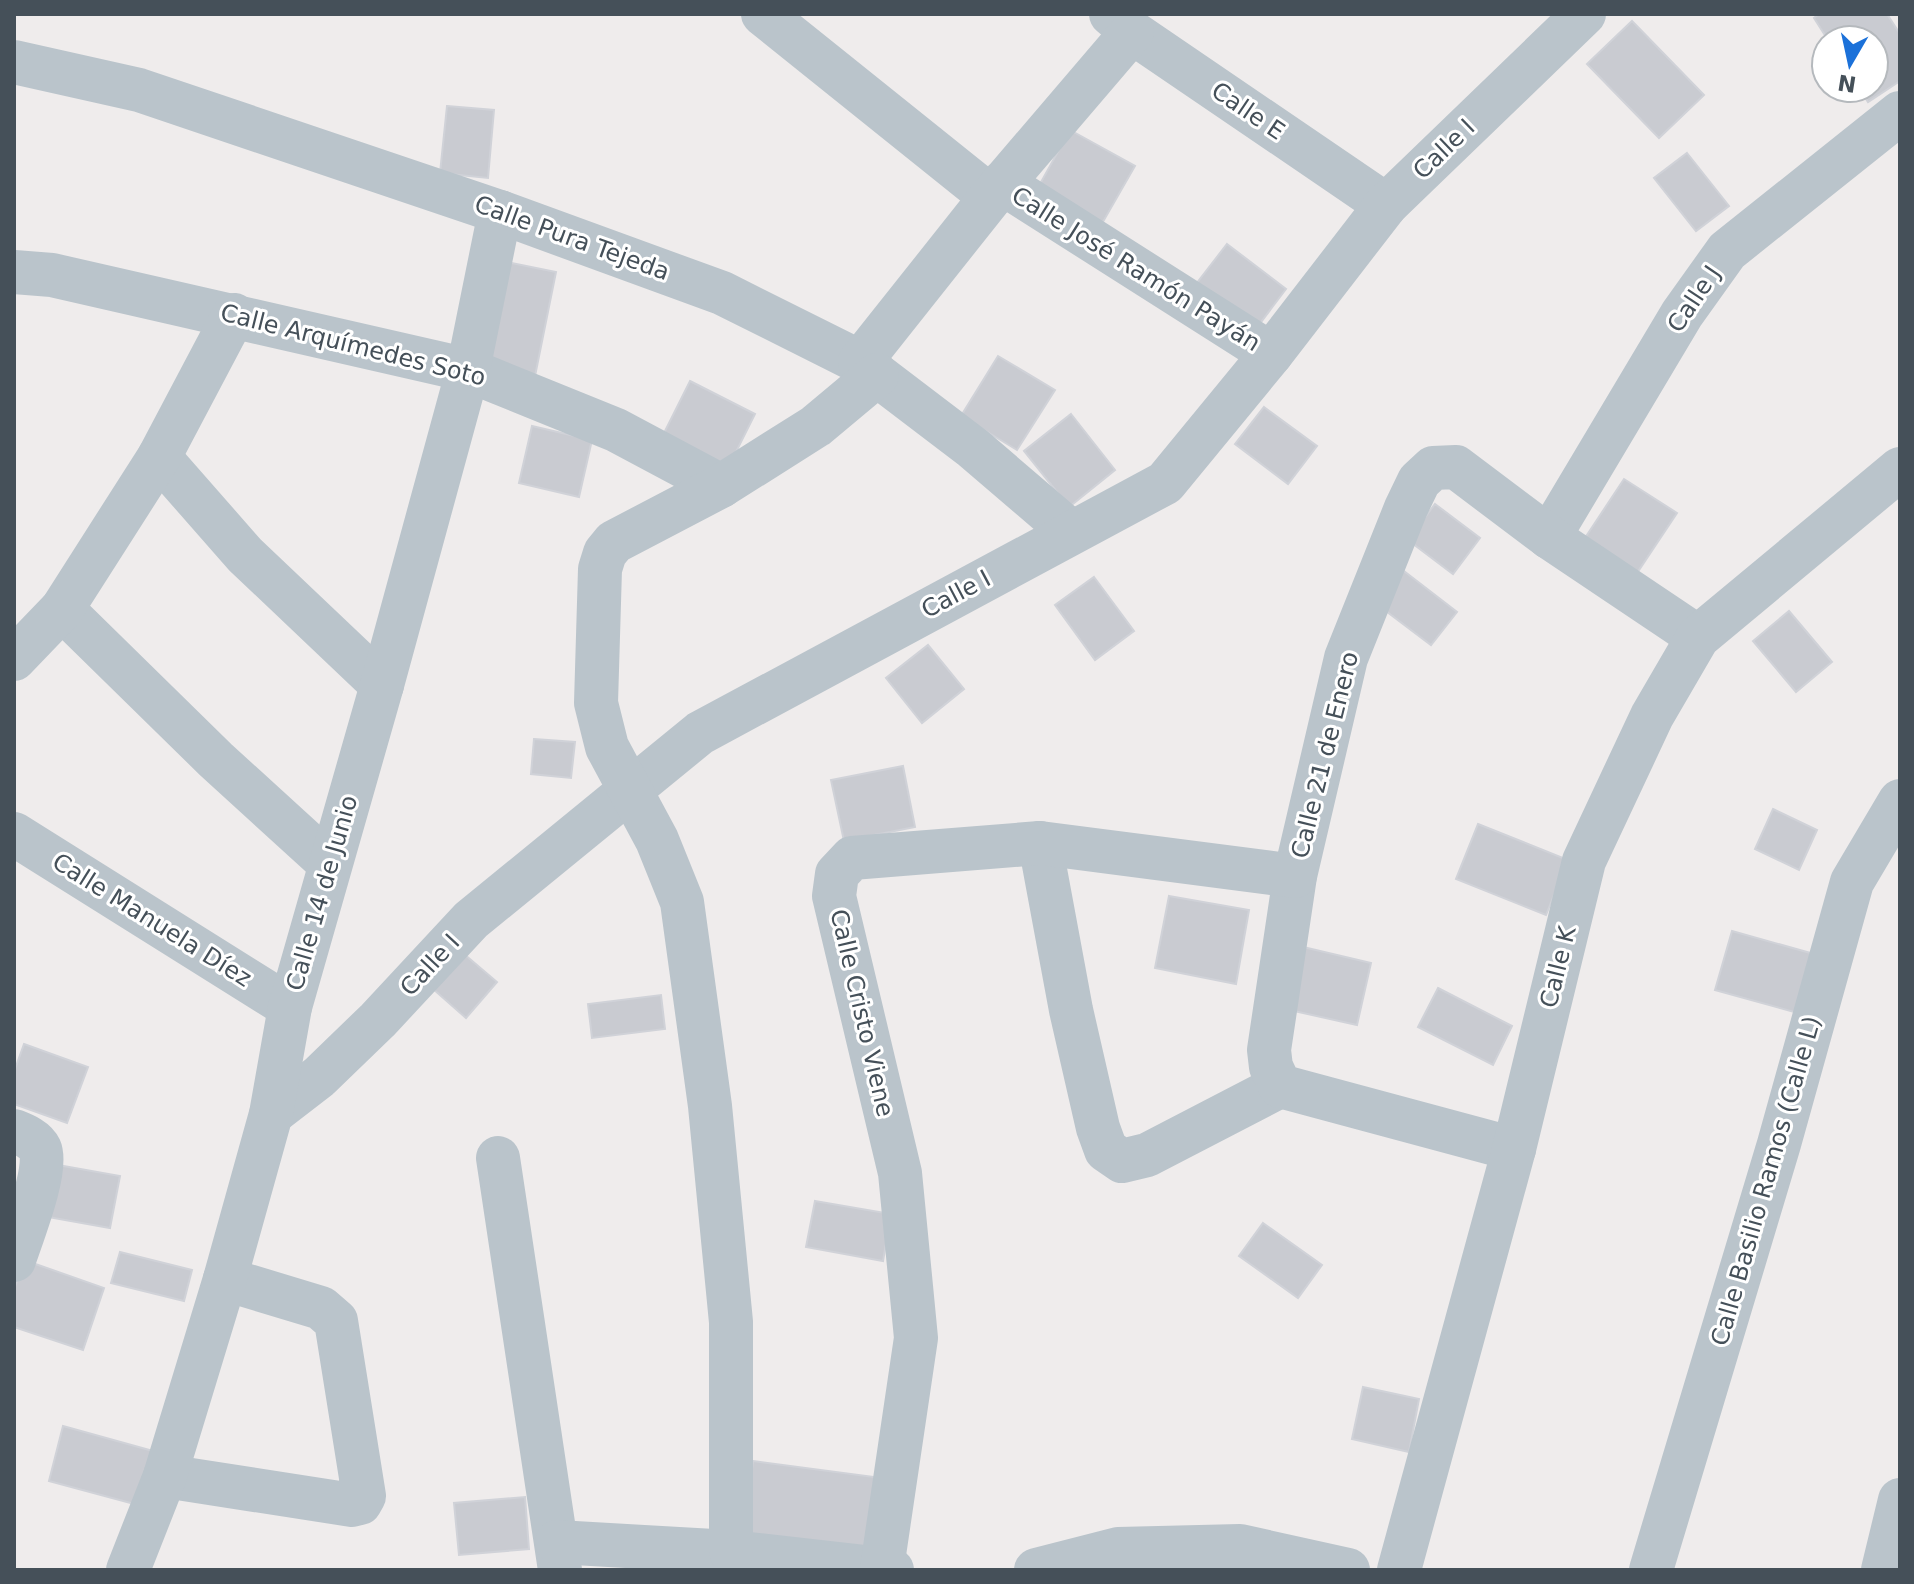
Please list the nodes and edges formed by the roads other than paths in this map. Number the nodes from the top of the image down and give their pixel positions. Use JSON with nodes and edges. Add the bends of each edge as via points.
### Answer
{"nodes":[{"id":1,"x":763,"y":14,"type":"edge"},
{"id":2,"x":1584,"y":14,"type":"edge"},
{"id":3,"x":1122,"y":23,"type":"edge"},
{"id":4,"x":14,"y":62,"type":"edge"},
{"id":5,"x":1900,"y":113,"type":"edge"},
{"id":6,"x":996,"y":190,"type":"junction"},
{"id":7,"x":1386,"y":205,"type":"junction"},
{"id":8,"x":500,"y":212,"type":"junction"},
{"id":9,"x":14,"y":272,"type":"edge"},
{"id":10,"x":234,"y":315,"type":"junction"},
{"id":11,"x":1271,"y":354,"type":"junction"},
{"id":12,"x":869,"y":368,"type":"junction"},
{"id":13,"x":468,"y":370,"type":"junction"},
{"id":14,"x":159,"y":457,"type":"junction"},
{"id":15,"x":1900,"y":469,"type":"edge"},
{"id":16,"x":721,"y":486,"type":"junction"},
{"id":17,"x":1071,"y":532,"type":"junction"},
{"id":18,"x":1549,"y":537,"type":"junction"},
{"id":19,"x":62,"y":609,"type":"junction"},
{"id":20,"x":1698,"y":637,"type":"junction"},
{"id":21,"x":14,"y":659,"type":"edge"},
{"id":22,"x":382,"y":685,"type":"junction"},
{"id":23,"x":629,"y":789,"type":"junction"},
{"id":24,"x":1900,"y":801,"type":"edge"},
{"id":25,"x":14,"y":834,"type":"edge"},
{"id":26,"x":1040,"y":843,"type":"junction"},
{"id":27,"x":329,"y":863,"type":"junction"},
{"id":28,"x":1295,"y":876,"type":"junction"},
{"id":29,"x":290,"y":1007,"type":"junction"},
{"id":30,"x":1280,"y":1086,"type":"junction"},
{"id":31,"x":271,"y":1114,"type":"junction"},
{"id":32,"x":14,"y":1131,"type":"edge"},
{"id":33,"x":1514,"y":1149,"type":"junction"},
{"id":34,"x":498,"y":1158,"type":"dead end"},
{"id":35,"x":14,"y":1260,"type":"edge"},
{"id":36,"x":225,"y":1279,"type":"junction"},
{"id":37,"x":165,"y":1476,"type":"junction"},
{"id":38,"x":1900,"y":1500,"type":"edge"},
{"id":39,"x":731,"y":1552,"type":"junction"},
{"id":40,"x":558,"y":1556,"type":"edge"},
{"id":41,"x":887,"y":1569,"type":"edge"},
{"id":42,"x":128,"y":1570,"type":"edge"},
{"id":43,"x":1036,"y":1570,"type":"edge"},
{"id":44,"x":1348,"y":1570,"type":"edge"},
{"id":45,"x":1399,"y":1570,"type":"edge"},
{"id":46,"x":1651,"y":1570,"type":"edge"},
{"id":47,"x":1883,"y":1570,"type":"edge"}],
"edges":[{"from":1,"to":6,"type":"street","name":"Calle José Ramón Payán"},
{"from":2,"to":7,"type":"street","name":"Calle I"},
{"from":3,"to":6,"type":"street"},
{"from":3,"to":7,"type":"street","name":"Calle E"},
{"from":4,"to":8,"type":"street","name":"Calle Pura Tejeda","via":[[139,90]]},
{"from":5,"to":18,"type":"street","name":"Calle J","via":[[1727,251],[1682,314]]},
{"from":6,"to":11,"type":"street","name":"Calle José Ramón Payán"},
{"from":6,"to":12,"type":"street"},
{"from":7,"to":11,"type":"street","name":"Calle I"},
{"from":8,"to":12,"type":"street","name":"Calle Pura Tejeda","via":[[722,293]]},
{"from":8,"to":13,"type":"street","name":"Calle 14 de Junio"},
{"from":9,"to":10,"type":"street","name":"Calle Arquímedes Soto","via":[[52,275]]},
{"from":10,"to":13,"type":"street","name":"Calle Arquímedes Soto"},
{"from":10,"to":14,"type":"street"},
{"from":11,"to":17,"type":"street","name":"Calle I","via":[[1165,483]]},
{"from":12,"to":16,"type":"street","via":[[816,426]]},
{"from":12,"to":17,"type":"street","name":"Calle Pura Tejeda"},
{"from":13,"to":16,"type":"street","name":"Calle Arquímedes Soto","via":[[616,430]]},
{"from":13,"to":22,"type":"street","name":"Calle 14 de Junio"},
{"from":14,"to":19,"type":"street"},
{"from":14,"to":22,"type":"street","via":[[245,555]]},
{"from":15,"to":20,"type":"street","name":"Calle K"},
{"from":16,"to":23,"type":"street","via":[[614,542],[600,569],[596,703],[607,747]]},
{"from":17,"to":23,"type":"street","name":"Calle I","via":[[700,733]]},
{"from":18,"to":20,"type":"street","name":"Calle 21 de Enero"},
{"from":18,"to":28,"type":"street","name":"Calle 21 de Enero","via":[[1456,467],[1433,468],[1419,481],[1346,658]]},
{"from":19,"to":21,"type":"street"},
{"from":19,"to":27,"type":"street"},
{"from":20,"to":33,"type":"street","name":"Calle K","via":[[1652,716],[1584,861]]},
{"from":22,"to":27,"type":"street","name":"Calle 14 de Junio"},
{"from":23,"to":31,"type":"street","name":"Calle I","via":[[471,920],[329,1068]]},
{"from":23,"to":39,"type":"street","via":[[682,902],[710,1106],[731,1322]]},
{"from":24,"to":46,"type":"street","name":"Calle Basilio Ramos (Calle L)","via":[[1852,882]]},
{"from":25,"to":29,"type":"street","name":"Calle Manuela Díez"},
{"from":26,"to":28,"type":"street","name":"Calle Cristo Viene"},
{"from":26,"to":30,"type":"street","via":[[1071,1010],[1106,1150],[1122,1161],[1147,1155]]},
{"from":26,"to":41,"type":"street","name":"Calle Cristo Viene","via":[[852,858],[837,874],[834,896],[900,1173],[916,1338]]},
{"from":27,"to":29,"type":"street","name":"Calle 14 de Junio"},
{"from":28,"to":30,"type":"street","name":"Calle 21 de Enero","via":[[1269,1050]]},
{"from":29,"to":31,"type":"street","name":"Calle 14 de Junio"},
{"from":30,"to":33,"type":"street"},
{"from":31,"to":36,"type":"street","name":"Calle 14 de Junio"},
{"from":32,"to":35,"type":"street","via":[[40,1149],[42,1166]]},
{"from":33,"to":45,"type":"street","name":"Calle K"},
{"from":34,"to":40,"type":"street"},
{"from":36,"to":37,"type":"street","name":"Calle 14 de Junio"},
{"from":36,"to":37,"type":"street","via":[[321,1308],[336,1321],[364,1496],[352,1505]]},
{"from":37,"to":42,"type":"street","name":"Calle 14 de Junio"},
{"from":38,"to":47,"type":"street"},
{"from":39,"to":40,"type":"street"},
{"from":39,"to":41,"type":"street"},
{"from":43,"to":44,"type":"street","via":[[1118,1549],[1240,1546]]}]}
